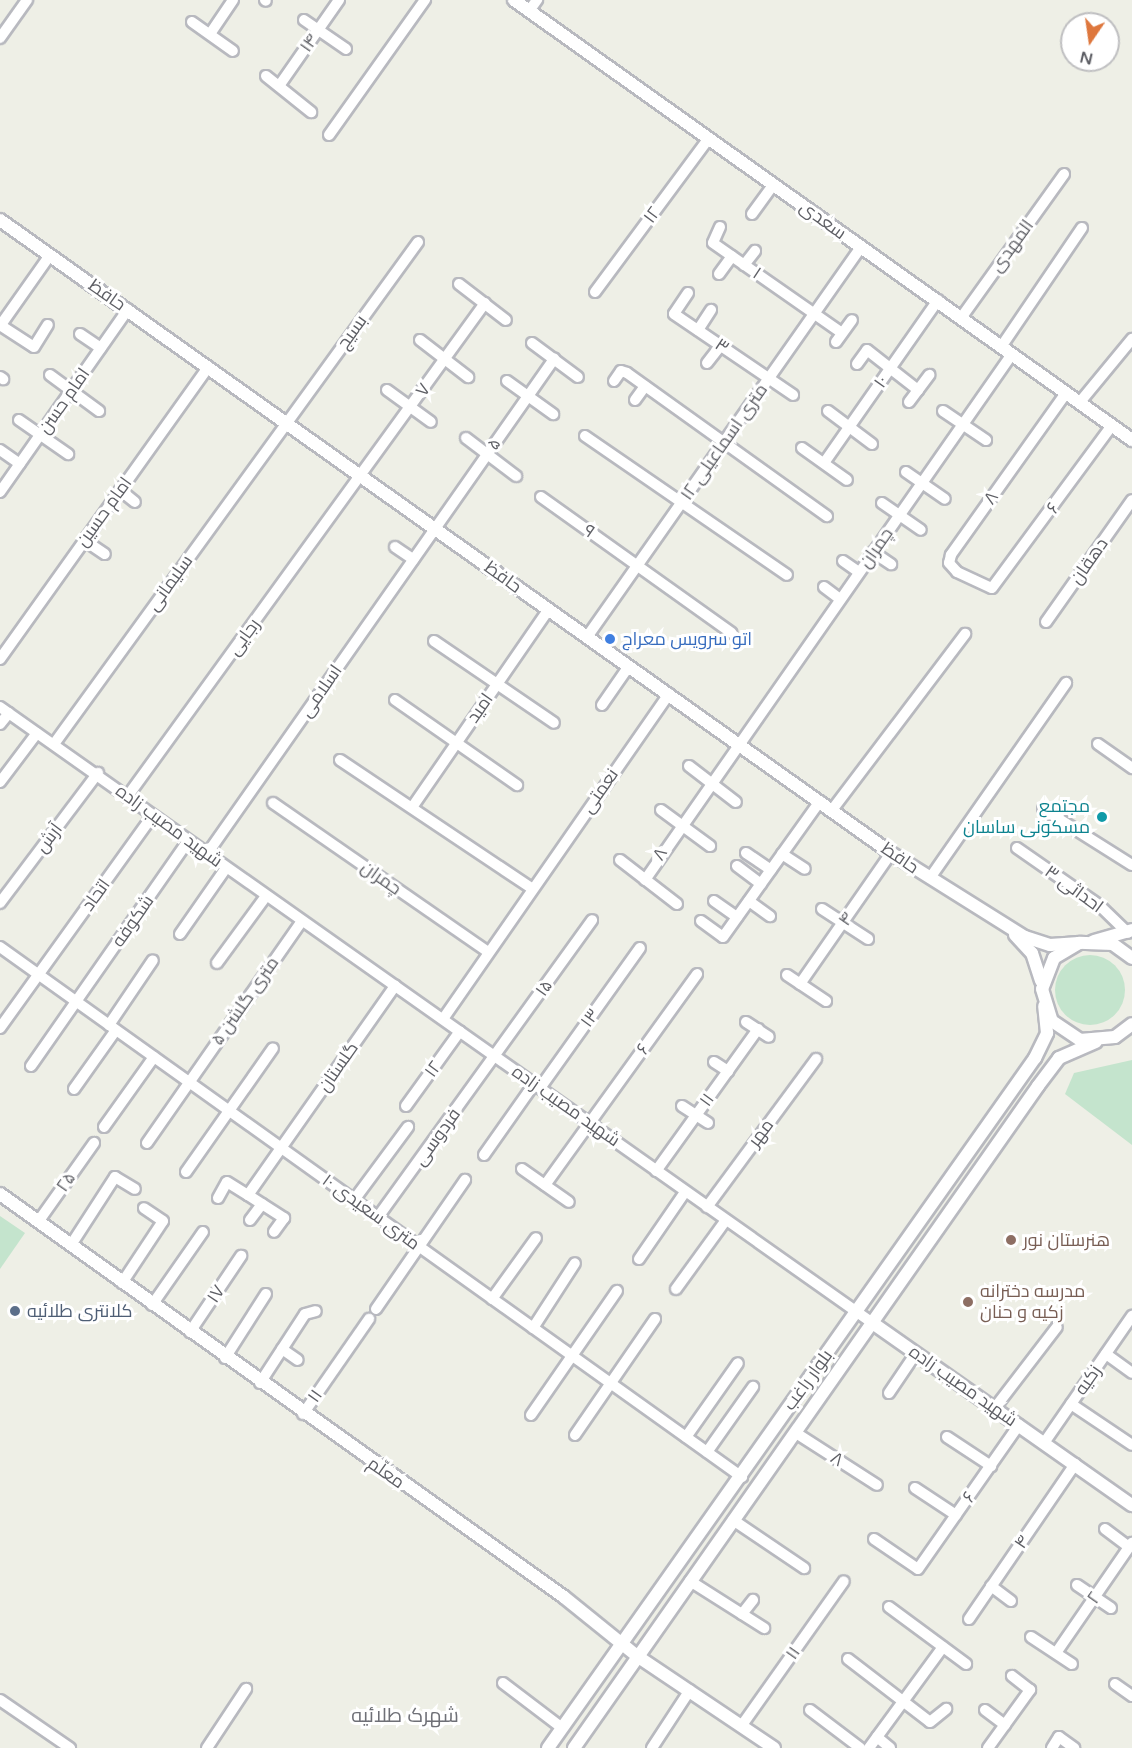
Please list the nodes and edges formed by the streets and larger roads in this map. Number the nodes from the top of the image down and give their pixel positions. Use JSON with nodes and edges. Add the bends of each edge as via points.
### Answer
{"nodes":[{"id":1,"x":27,"y":0,"type":"edge"},
{"id":2,"x":233,"y":0,"type":"edge"},
{"id":3,"x":339,"y":0,"type":"edge"},
{"id":4,"x":425,"y":0,"type":"edge"},
{"id":5,"x":514,"y":0,"type":"edge"},
{"id":6,"x":537,"y":0,"type":"edge"},
{"id":7,"x":529,"y":11,"type":"junction"},
{"id":8,"x":304,"y":20,"type":"dead end"},
{"id":9,"x":192,"y":22,"type":"dead end"},
{"id":10,"x":318,"y":30,"type":"junction"},
{"id":11,"x":210,"y":34,"type":"junction"},
{"id":12,"x":0,"y":38,"type":"edge"},
{"id":13,"x":346,"y":49,"type":"dead end"},
{"id":14,"x":233,"y":51,"type":"dead end"},
{"id":15,"x":266,"y":76,"type":"dead end"},
{"id":16,"x":279,"y":86,"type":"junction"},
{"id":17,"x":311,"y":112,"type":"dead end"},
{"id":18,"x":329,"y":135,"type":"dead end"},
{"id":19,"x":709,"y":138,"type":"junction"},
{"id":20,"x":1064,"y":174,"type":"dead end"},
{"id":21,"x":774,"y":184,"type":"junction"},
{"id":22,"x":752,"y":214,"type":"dead end"},
{"id":23,"x":0,"y":220,"type":"edge"},
{"id":24,"x":720,"y":227,"type":"dead end"},
{"id":25,"x":1082,"y":228,"type":"dead end"},
{"id":26,"x":418,"y":242,"type":"dead end"},
{"id":27,"x":861,"y":248,"type":"junction"},
{"id":28,"x":755,"y":251,"type":"dead end"},
{"id":29,"x":50,"y":255,"type":"junction"},
{"id":30,"x":732,"y":256,"type":"junction"},
{"id":31,"x":744,"y":265,"type":"junction"},
{"id":32,"x":719,"y":274,"type":"dead end"},
{"id":33,"x":459,"y":284,"type":"dead end"},
{"id":34,"x":595,"y":292,"type":"dead end"},
{"id":35,"x":688,"y":293,"type":"dead end"},
{"id":36,"x":938,"y":300,"type":"junction"},
{"id":37,"x":485,"y":303,"type":"junction"},
{"id":38,"x":128,"y":309,"type":"junction"},
{"id":39,"x":711,"y":310,"type":"dead end"},
{"id":40,"x":815,"y":313,"type":"junction"},
{"id":41,"x":961,"y":318,"type":"junction"},
{"id":42,"x":506,"y":320,"type":"dead end"},
{"id":43,"x":852,"y":320,"type":"dead end"},
{"id":44,"x":48,"y":324,"type":"dead end"},
{"id":45,"x":0,"y":326,"type":"edge"},
{"id":46,"x":698,"y":330,"type":"junction"},
{"id":47,"x":80,"y":334,"type":"dead end"},
{"id":48,"x":1132,"y":339,"type":"edge"},
{"id":49,"x":420,"y":340,"type":"dead end"},
{"id":50,"x":532,"y":343,"type":"dead end"},
{"id":51,"x":721,"y":345,"type":"junction"},
{"id":52,"x":101,"y":348,"type":"junction"},
{"id":53,"x":1006,"y":350,"type":"junction"},
{"id":54,"x":445,"y":359,"type":"junction"},
{"id":55,"x":554,"y":359,"type":"junction"},
{"id":56,"x":707,"y":363,"type":"dead end"},
{"id":57,"x":857,"y":364,"type":"dead end"},
{"id":58,"x":208,"y":367,"type":"junction"},
{"id":59,"x":890,"y":369,"type":"junction"},
{"id":60,"x":50,"y":375,"type":"dead end"},
{"id":61,"x":929,"y":375,"type":"dead end"},
{"id":62,"x":468,"y":377,"type":"dead end"},
{"id":63,"x":578,"y":377,"type":"dead end"},
{"id":64,"x":769,"y":378,"type":"junction"},
{"id":65,"x":507,"y":381,"type":"dead end"},
{"id":66,"x":614,"y":381,"type":"dead end"},
{"id":67,"x":645,"y":386,"type":"junction"},
{"id":68,"x":71,"y":390,"type":"junction"},
{"id":69,"x":387,"y":390,"type":"dead end"},
{"id":70,"x":918,"y":390,"type":"junction"},
{"id":71,"x":1066,"y":393,"type":"junction"},
{"id":72,"x":794,"y":395,"type":"dead end"},
{"id":73,"x":528,"y":396,"type":"junction"},
{"id":74,"x":635,"y":400,"type":"dead end"},
{"id":75,"x":909,"y":402,"type":"dead end"},
{"id":76,"x":1080,"y":402,"type":"junction"},
{"id":77,"x":411,"y":408,"type":"junction"},
{"id":78,"x":99,"y":411,"type":"dead end"},
{"id":79,"x":828,"y":411,"type":"dead end"},
{"id":80,"x":944,"y":411,"type":"dead end"},
{"id":81,"x":553,"y":414,"type":"dead end"},
{"id":82,"x":19,"y":420,"type":"dead end"},
{"id":83,"x":286,"y":421,"type":"junction"},
{"id":84,"x":431,"y":422,"type":"dead end"},
{"id":85,"x":963,"y":424,"type":"junction"},
{"id":86,"x":1112,"y":425,"type":"junction"},
{"id":87,"x":848,"y":428,"type":"junction"},
{"id":88,"x":40,"y":434,"type":"junction"},
{"id":89,"x":585,"y":436,"type":"dead end"},
{"id":90,"x":466,"y":438,"type":"dead end"},
{"id":91,"x":986,"y":440,"type":"dead end"},
{"id":92,"x":1132,"y":440,"type":"edge"},
{"id":93,"x":724,"y":442,"type":"junction"},
{"id":94,"x":872,"y":444,"type":"dead end"},
{"id":95,"x":802,"y":448,"type":"dead end"},
{"id":96,"x":0,"y":450,"type":"edge"},
{"id":97,"x":68,"y":454,"type":"dead end"},
{"id":98,"x":487,"y":454,"type":"junction"},
{"id":99,"x":824,"y":463,"type":"junction"},
{"id":100,"x":20,"y":464,"type":"junction"},
{"id":101,"x":906,"y":472,"type":"dead end"},
{"id":102,"x":516,"y":476,"type":"dead end"},
{"id":103,"x":362,"y":477,"type":"junction"},
{"id":104,"x":847,"y":480,"type":"dead end"},
{"id":105,"x":921,"y":483,"type":"junction"},
{"id":106,"x":120,"y":490,"type":"junction"},
{"id":107,"x":0,"y":492,"type":"edge"},
{"id":108,"x":541,"y":497,"type":"dead end"},
{"id":109,"x":945,"y":499,"type":"dead end"},
{"id":110,"x":1132,"y":500,"type":"edge"},
{"id":111,"x":135,"y":502,"type":"dead end"},
{"id":112,"x":682,"y":502,"type":"junction"},
{"id":113,"x":882,"y":503,"type":"dead end"},
{"id":114,"x":899,"y":515,"type":"junction"},
{"id":115,"x":826,"y":516,"type":"dead end"},
{"id":116,"x":434,"y":528,"type":"junction"},
{"id":117,"x":921,"y":530,"type":"dead end"},
{"id":118,"x":84,"y":540,"type":"junction"},
{"id":119,"x":395,"y":547,"type":"dead end"},
{"id":120,"x":873,"y":552,"type":"junction"},
{"id":121,"x":105,"y":554,"type":"dead end"},
{"id":122,"x":413,"y":559,"type":"junction"},
{"id":123,"x":843,"y":561,"type":"dead end"},
{"id":124,"x":891,"y":564,"type":"dead end"},
{"id":125,"x":638,"y":565,"type":"junction"},
{"id":126,"x":859,"y":572,"type":"junction"},
{"id":127,"x":786,"y":575,"type":"dead end"},
{"id":128,"x":824,"y":587,"type":"dead end"},
{"id":129,"x":992,"y":588,"type":"joint"},
{"id":130,"x":840,"y":599,"type":"junction"},
{"id":131,"x":548,"y":610,"type":"junction"},
{"id":132,"x":1046,"y":622,"type":"dead end"},
{"id":133,"x":732,"y":633,"type":"dead end"},
{"id":134,"x":965,"y":634,"type":"dead end"},
{"id":135,"x":587,"y":637,"type":"junction"},
{"id":136,"x":434,"y":641,"type":"dead end"},
{"id":137,"x":0,"y":659,"type":"edge"},
{"id":138,"x":629,"y":666,"type":"junction"},
{"id":139,"x":498,"y":683,"type":"junction"},
{"id":140,"x":1066,"y":683,"type":"dead end"},
{"id":141,"x":669,"y":694,"type":"junction"},
{"id":142,"x":395,"y":700,"type":"dead end"},
{"id":143,"x":602,"y":705,"type":"dead end"},
{"id":144,"x":5,"y":710,"type":"edge"},
{"id":145,"x":554,"y":723,"type":"dead end"},
{"id":146,"x":0,"y":724,"type":"edge"},
{"id":147,"x":37,"y":733,"type":"junction"},
{"id":148,"x":740,"y":742,"type":"junction"},
{"id":149,"x":456,"y":743,"type":"junction"},
{"id":150,"x":54,"y":744,"type":"junction"},
{"id":151,"x":1098,"y":744,"type":"dead end"},
{"id":152,"x":340,"y":760,"type":"dead end"},
{"id":153,"x":689,"y":766,"type":"dead end"},
{"id":154,"x":1132,"y":768,"type":"edge"},
{"id":155,"x":98,"y":773,"type":"junction"},
{"id":156,"x":0,"y":782,"type":"edge"},
{"id":157,"x":710,"y":782,"type":"junction"},
{"id":158,"x":517,"y":785,"type":"dead end"},
{"id":159,"x":127,"y":797,"type":"junction"},
{"id":160,"x":820,"y":801,"type":"junction"},
{"id":161,"x":736,"y":802,"type":"dead end"},
{"id":162,"x":273,"y":803,"type":"dead end"},
{"id":163,"x":413,"y":807,"type":"junction"},
{"id":164,"x":1043,"y":808,"type":"dead end"},
{"id":165,"x":662,"y":810,"type":"dead end"},
{"id":166,"x":832,"y":810,"type":"junction"},
{"id":167,"x":153,"y":815,"type":"junction"},
{"id":168,"x":679,"y":824,"type":"junction"},
{"id":169,"x":188,"y":841,"type":"junction"},
{"id":170,"x":710,"y":846,"type":"dead end"},
{"id":171,"x":1017,"y":848,"type":"dead end"},
{"id":172,"x":746,"y":853,"type":"dead end"},
{"id":173,"x":891,"y":853,"type":"junction"},
{"id":174,"x":207,"y":854,"type":"junction"},
{"id":175,"x":782,"y":854,"type":"junction"},
{"id":176,"x":620,"y":860,"type":"dead end"},
{"id":177,"x":737,"y":866,"type":"dead end"},
{"id":178,"x":1132,"y":866,"type":"edge"},
{"id":179,"x":226,"y":868,"type":"junction"},
{"id":180,"x":805,"y":869,"type":"dead end"},
{"id":181,"x":771,"y":870,"type":"junction"},
{"id":182,"x":930,"y":878,"type":"junction"},
{"id":183,"x":645,"y":880,"type":"junction"},
{"id":184,"x":761,"y":884,"type":"junction"},
{"id":185,"x":531,"y":888,"type":"junction"},
{"id":186,"x":266,"y":896,"type":"junction"},
{"id":187,"x":714,"y":901,"type":"dead end"},
{"id":188,"x":749,"y":901,"type":"junction"},
{"id":189,"x":0,"y":903,"type":"edge"},
{"id":190,"x":677,"y":904,"type":"dead end"},
{"id":191,"x":822,"y":909,"type":"dead end"},
{"id":192,"x":770,"y":916,"type":"dead end"},
{"id":193,"x":737,"y":917,"type":"junction"},
{"id":194,"x":592,"y":920,"type":"dead end"},
{"id":195,"x":302,"y":921,"type":"junction"},
{"id":196,"x":701,"y":921,"type":"dead end"},
{"id":197,"x":843,"y":922,"type":"junction"},
{"id":198,"x":1010,"y":929,"type":"junction"},
{"id":199,"x":1130,"y":932,"type":"edge"},
{"id":200,"x":180,"y":934,"type":"dead end"},
{"id":201,"x":868,"y":939,"type":"dead end"},
{"id":202,"x":1086,"y":942,"type":"junction"},
{"id":203,"x":640,"y":948,"type":"dead end"},
{"id":204,"x":1,"y":949,"type":"edge"},
{"id":205,"x":488,"y":952,"type":"junction"},
{"id":206,"x":1132,"y":958,"type":"edge"},
{"id":207,"x":153,"y":960,"type":"dead end"},
{"id":208,"x":218,"y":963,"type":"dead end"},
{"id":209,"x":39,"y":974,"type":"junction"},
{"id":210,"x":696,"y":974,"type":"dead end"},
{"id":211,"x":787,"y":975,"type":"dead end"},
{"id":212,"x":800,"y":984,"type":"junction"},
{"id":213,"x":395,"y":986,"type":"junction"},
{"id":214,"x":1042,"y":989,"type":"junction"},
{"id":215,"x":77,"y":1001,"type":"junction"},
{"id":216,"x":826,"y":1002,"type":"dead end"},
{"id":217,"x":1044,"y":1006,"type":"junction"},
{"id":218,"x":443,"y":1018,"type":"junction"},
{"id":219,"x":746,"y":1022,"type":"dead end"},
{"id":220,"x":1132,"y":1024,"type":"edge"},
{"id":221,"x":113,"y":1027,"type":"junction"},
{"id":222,"x":0,"y":1029,"type":"edge"},
{"id":223,"x":758,"y":1029,"type":"junction"},
{"id":224,"x":460,"y":1031,"type":"junction"},
{"id":225,"x":1132,"y":1035,"type":"edge"},
{"id":226,"x":769,"y":1037,"type":"dead end"},
{"id":227,"x":1114,"y":1038,"type":"junction"},
{"id":228,"x":1096,"y":1042,"type":"junction"},
{"id":229,"x":273,"y":1048,"type":"dead end"},
{"id":230,"x":154,"y":1057,"type":"junction"},
{"id":231,"x":496,"y":1057,"type":"junction"},
{"id":232,"x":816,"y":1059,"type":"dead end"},
{"id":233,"x":714,"y":1062,"type":"dead end"},
{"id":234,"x":31,"y":1066,"type":"dead end"},
{"id":235,"x":728,"y":1071,"type":"junction"},
{"id":236,"x":189,"y":1082,"type":"junction"},
{"id":237,"x":537,"y":1086,"type":"junction"},
{"id":238,"x":74,"y":1089,"type":"dead end"},
{"id":239,"x":406,"y":1106,"type":"dead end"},
{"id":240,"x":682,"y":1106,"type":"dead end"},
{"id":241,"x":229,"y":1111,"type":"junction"},
{"id":242,"x":696,"y":1115,"type":"junction"},
{"id":243,"x":708,"y":1123,"type":"dead end"},
{"id":244,"x":590,"y":1124,"type":"junction"},
{"id":245,"x":104,"y":1127,"type":"dead end"},
{"id":246,"x":408,"y":1127,"type":"dead end"},
{"id":247,"x":94,"y":1143,"type":"dead end"},
{"id":248,"x":147,"y":1143,"type":"dead end"},
{"id":249,"x":280,"y":1147,"type":"junction"},
{"id":250,"x":483,"y":1155,"type":"dead end"},
{"id":251,"x":522,"y":1169,"type":"dead end"},
{"id":252,"x":656,"y":1171,"type":"junction"},
{"id":253,"x":186,"y":1172,"type":"dead end"},
{"id":254,"x":465,"y":1180,"type":"dead end"},
{"id":255,"x":545,"y":1185,"type":"junction"},
{"id":256,"x":135,"y":1188,"type":"dead end"},
{"id":257,"x":685,"y":1192,"type":"junction"},
{"id":258,"x":0,"y":1194,"type":"edge"},
{"id":259,"x":248,"y":1195,"type":"junction"},
{"id":260,"x":218,"y":1198,"type":"dead end"},
{"id":261,"x":354,"y":1200,"type":"junction"},
{"id":262,"x":569,"y":1202,"type":"dead end"},
{"id":263,"x":262,"y":1204,"type":"junction"},
{"id":264,"x":707,"y":1207,"type":"junction"},
{"id":265,"x":144,"y":1208,"type":"dead end"},
{"id":266,"x":378,"y":1217,"type":"junction"},
{"id":267,"x":250,"y":1220,"type":"dead end"},
{"id":268,"x":726,"y":1220,"type":"junction"},
{"id":269,"x":38,"y":1222,"type":"junction"},
{"id":270,"x":203,"y":1232,"type":"dead end"},
{"id":271,"x":274,"y":1232,"type":"dead end"},
{"id":272,"x":536,"y":1238,"type":"dead end"},
{"id":273,"x":71,"y":1245,"type":"junction"},
{"id":274,"x":419,"y":1246,"type":"junction"},
{"id":275,"x":241,"y":1256,"type":"dead end"},
{"id":276,"x":639,"y":1259,"type":"dead end"},
{"id":277,"x":575,"y":1263,"type":"dead end"},
{"id":278,"x":122,"y":1283,"type":"junction"},
{"id":279,"x":676,"y":1289,"type":"dead end"},
{"id":280,"x":617,"y":1291,"type":"dead end"},
{"id":281,"x":266,"y":1294,"type":"dead end"},
{"id":282,"x":492,"y":1299,"type":"junction"},
{"id":283,"x":152,"y":1305,"type":"junction"},
{"id":284,"x":376,"y":1309,"type":"dead end"},
{"id":285,"x":316,"y":1311,"type":"dead end"},
{"id":286,"x":857,"y":1311,"type":"junction"},
{"id":287,"x":1132,"y":1316,"type":"edge"},
{"id":288,"x":369,"y":1319,"type":"dead end"},
{"id":289,"x":655,"y":1319,"type":"dead end"},
{"id":290,"x":874,"y":1324,"type":"junction"},
{"id":291,"x":1057,"y":1327,"type":"dead end"},
{"id":292,"x":533,"y":1328,"type":"junction"},
{"id":293,"x":190,"y":1332,"type":"junction"},
{"id":294,"x":282,"y":1349,"type":"junction"},
{"id":295,"x":916,"y":1353,"type":"junction"},
{"id":296,"x":1106,"y":1354,"type":"junction"},
{"id":297,"x":572,"y":1356,"type":"junction"},
{"id":298,"x":225,"y":1358,"type":"junction"},
{"id":299,"x":298,"y":1360,"type":"dead end"},
{"id":300,"x":738,"y":1363,"type":"dead end"},
{"id":301,"x":1132,"y":1373,"type":"edge"},
{"id":302,"x":260,"y":1383,"type":"junction"},
{"id":303,"x":611,"y":1384,"type":"junction"},
{"id":304,"x":753,"y":1387,"type":"dead end"},
{"id":305,"x":889,"y":1393,"type":"dead end"},
{"id":306,"x":1071,"y":1404,"type":"junction"},
{"id":307,"x":994,"y":1409,"type":"junction"},
{"id":308,"x":303,"y":1414,"type":"junction"},
{"id":309,"x":531,"y":1415,"type":"dead end"},
{"id":310,"x":1019,"y":1425,"type":"junction"},
{"id":311,"x":796,"y":1433,"type":"junction"},
{"id":312,"x":575,"y":1435,"type":"dead end"},
{"id":313,"x":686,"y":1437,"type":"junction"},
{"id":314,"x":946,"y":1437,"type":"dead end"},
{"id":315,"x":1044,"y":1443,"type":"junction"},
{"id":316,"x":1132,"y":1445,"type":"edge"},
{"id":317,"x":707,"y":1452,"type":"junction"},
{"id":318,"x":1075,"y":1464,"type":"junction"},
{"id":319,"x":991,"y":1466,"type":"junction"},
{"id":320,"x":742,"y":1478,"type":"junction"},
{"id":321,"x":878,"y":1485,"type":"dead end"},
{"id":322,"x":915,"y":1488,"type":"dead end"},
{"id":323,"x":1132,"y":1505,"type":"edge"},
{"id":324,"x":956,"y":1515,"type":"junction"},
{"id":325,"x":733,"y":1520,"type":"junction"},
{"id":326,"x":1105,"y":1529,"type":"dead end"},
{"id":327,"x":874,"y":1539,"type":"dead end"},
{"id":328,"x":1130,"y":1545,"type":"edge"},
{"id":329,"x":804,"y":1568,"type":"dead end"},
{"id":330,"x":690,"y":1581,"type":"junction"},
{"id":331,"x":844,"y":1581,"type":"dead end"},
{"id":332,"x":1077,"y":1585,"type":"dead end"},
{"id":333,"x":991,"y":1586,"type":"junction"},
{"id":334,"x":1095,"y":1596,"type":"junction"},
{"id":335,"x":753,"y":1600,"type":"dead end"},
{"id":336,"x":1011,"y":1601,"type":"dead end"},
{"id":337,"x":889,"y":1607,"type":"dead end"},
{"id":338,"x":1112,"y":1608,"type":"dead end"},
{"id":339,"x":742,"y":1614,"type":"junction"},
{"id":340,"x":969,"y":1619,"type":"dead end"},
{"id":341,"x":764,"y":1628,"type":"dead end"},
{"id":342,"x":1031,"y":1637,"type":"dead end"},
{"id":343,"x":623,"y":1642,"type":"junction"},
{"id":344,"x":943,"y":1647,"type":"junction"},
{"id":345,"x":1056,"y":1653,"type":"junction"},
{"id":346,"x":637,"y":1656,"type":"junction"},
{"id":347,"x":848,"y":1659,"type":"dead end"},
{"id":348,"x":966,"y":1664,"type":"dead end"},
{"id":349,"x":1072,"y":1664,"type":"dead end"},
{"id":350,"x":1012,"y":1676,"type":"dead end"},
{"id":351,"x":503,"y":1683,"type":"dead end"},
{"id":352,"x":1115,"y":1684,"type":"dead end"},
{"id":353,"x":246,"y":1689,"type":"dead end"},
{"id":354,"x":690,"y":1690,"type":"junction"},
{"id":355,"x":1132,"y":1696,"type":"edge"},
{"id":356,"x":0,"y":1700,"type":"edge"},
{"id":357,"x":903,"y":1701,"type":"junction"},
{"id":358,"x":946,"y":1709,"type":"dead end"},
{"id":359,"x":810,"y":1710,"type":"dead end"},
{"id":360,"x":985,"y":1710,"type":"dead end"},
{"id":361,"x":742,"y":1725,"type":"junction"},
{"id":362,"x":1005,"y":1725,"type":"junction"},
{"id":363,"x":562,"y":1728,"type":"junction"},
{"id":364,"x":877,"y":1737,"type":"junction"},
{"id":365,"x":70,"y":1748,"type":"edge"},
{"id":366,"x":207,"y":1748,"type":"edge"},
{"id":367,"x":548,"y":1748,"type":"edge"},
{"id":368,"x":574,"y":1748,"type":"edge"},
{"id":369,"x":652,"y":1748,"type":"edge"},
{"id":370,"x":774,"y":1748,"type":"edge"},
{"id":371,"x":860,"y":1748,"type":"edge"},
{"id":372,"x":869,"y":1748,"type":"edge"},
{"id":373,"x":890,"y":1748,"type":"edge"},
{"id":374,"x":988,"y":1748,"type":"edge"},
{"id":375,"x":1052,"y":1748,"type":"edge"},
{"id":376,"x":1074,"y":1748,"type":"edge"}],
"edges":[{"from":1,"to":12,"type":"street"},
{"from":2,"to":11,"type":"street"},
{"from":3,"to":10,"type":"street","name":"۱۴"},
{"from":4,"to":18,"type":"street"},
{"from":5,"to":7,"type":"street","name":"سعدی"},
{"from":6,"to":7,"type":"street"},
{"from":7,"to":19,"type":"street","name":"سعدی"},
{"from":8,"to":10,"type":"street"},
{"from":9,"to":11,"type":"street"},
{"from":10,"to":13,"type":"street"},
{"from":10,"to":16,"type":"street","name":"۱۴"},
{"from":11,"to":14,"type":"street"},
{"from":15,"to":16,"type":"street"},
{"from":16,"to":17,"type":"street"},
{"from":19,"to":21,"type":"street","name":"سعدی"},
{"from":19,"to":34,"type":"street","name":"۱۲"},
{"from":20,"to":41,"type":"street","name":"المهدی"},
{"from":21,"to":22,"type":"street"},
{"from":21,"to":27,"type":"street","name":"سعدی"},
{"from":23,"to":29,"type":"street","name":"حافظ"},
{"from":24,"to":30,"type":"street","name":"۱","via":[[713,243]]},
{"from":25,"to":53,"type":"street","name":"چمران"},
{"from":26,"to":83,"type":"street","name":"بسیج"},
{"from":27,"to":36,"type":"street","name":"سعدی"},
{"from":27,"to":40,"type":"street","name":"۱۲ متری اسماعیلی"},
{"from":28,"to":31,"type":"street"},
{"from":29,"to":38,"type":"street","name":"حافظ"},
{"from":29,"to":45,"type":"street"},
{"from":30,"to":31,"type":"street","name":"۱"},
{"from":30,"to":32,"type":"street"},
{"from":31,"to":40,"type":"street","name":"۱"},
{"from":33,"to":37,"type":"street"},
{"from":35,"to":46,"type":"street","name":"۳","via":[[674,314]]},
{"from":36,"to":41,"type":"street","name":"سعدی"},
{"from":36,"to":59,"type":"street","name":"۱۰"},
{"from":37,"to":42,"type":"street"},
{"from":37,"to":54,"type":"street","name":"۷"},
{"from":38,"to":52,"type":"street","name":"امام حسن"},
{"from":38,"to":58,"type":"street","name":"حافظ"},
{"from":39,"to":46,"type":"street"},
{"from":40,"to":43,"type":"street","via":[[839,338]]},
{"from":40,"to":64,"type":"street","name":"۱۲ متری اسماعیلی"},
{"from":41,"to":53,"type":"street","name":"سعدی"},
{"from":44,"to":45,"type":"street","via":[[34,346]]},
{"from":46,"to":51,"type":"street","name":"۳"},
{"from":47,"to":52,"type":"street"},
{"from":48,"to":76,"type":"street"},
{"from":49,"to":54,"type":"street"},
{"from":50,"to":55,"type":"street"},
{"from":51,"to":56,"type":"street"},
{"from":51,"to":64,"type":"street","name":"۳"},
{"from":52,"to":68,"type":"street","name":"امام حسن"},
{"from":53,"to":71,"type":"street","name":"سعدی"},
{"from":53,"to":85,"type":"street","name":"چمران"},
{"from":54,"to":62,"type":"street"},
{"from":54,"to":77,"type":"street","name":"۷"},
{"from":55,"to":63,"type":"street"},
{"from":55,"to":73,"type":"street","name":"۵"},
{"from":57,"to":59,"type":"street","via":[[867,350]]},
{"from":58,"to":83,"type":"street","name":"حافظ"},
{"from":58,"to":106,"type":"street","name":"امام حسین"},
{"from":59,"to":70,"type":"street"},
{"from":59,"to":87,"type":"street","name":"۱۰"},
{"from":60,"to":68,"type":"street"},
{"from":61,"to":70,"type":"street"},
{"from":64,"to":72,"type":"street"},
{"from":64,"to":93,"type":"street","name":"۱۲ متری اسماعیلی"},
{"from":65,"to":73,"type":"street"},
{"from":66,"to":67,"type":"street","via":[[621,371]]},
{"from":67,"to":74,"type":"street"},
{"from":67,"to":93,"type":"street"},
{"from":68,"to":78,"type":"street"},
{"from":68,"to":88,"type":"street","name":"امام حسن"},
{"from":69,"to":77,"type":"street"},
{"from":70,"to":75,"type":"street"},
{"from":71,"to":76,"type":"street","name":"سعدی"},
{"from":71,"to":129,"type":"street","name":"۸","via":[[951,555],[949,563],[957,572]]},
{"from":73,"to":81,"type":"street"},
{"from":73,"to":98,"type":"street","name":"۵"},
{"from":76,"to":86,"type":"street","name":"سعدی"},
{"from":77,"to":84,"type":"street"},
{"from":77,"to":103,"type":"street","name":"۷"},
{"from":79,"to":87,"type":"street"},
{"from":80,"to":85,"type":"street"},
{"from":82,"to":88,"type":"street"},
{"from":83,"to":103,"type":"street","name":"حافظ"},
{"from":83,"to":150,"type":"street","name":"سلیمانی"},
{"from":85,"to":91,"type":"street"},
{"from":85,"to":105,"type":"street","name":"چمران"},
{"from":86,"to":92,"type":"street","name":"سعدی"},
{"from":86,"to":129,"type":"street","name":"۶"},
{"from":87,"to":94,"type":"street"},
{"from":87,"to":99,"type":"street","name":"۱۰"},
{"from":88,"to":97,"type":"street"},
{"from":88,"to":100,"type":"street","name":"امام حسن"},
{"from":89,"to":112,"type":"street"},
{"from":90,"to":98,"type":"street"},
{"from":93,"to":112,"type":"street","name":"۱۲ متری اسماعیلی"},
{"from":93,"to":115,"type":"street"},
{"from":95,"to":99,"type":"street"},
{"from":96,"to":100,"type":"street"},
{"from":98,"to":102,"type":"street"},
{"from":98,"to":116,"type":"street","name":"۵"},
{"from":99,"to":104,"type":"street"},
{"from":100,"to":107,"type":"street","name":"امام حسن"},
{"from":101,"to":105,"type":"street"},
{"from":103,"to":116,"type":"street","name":"حافظ"},
{"from":103,"to":159,"type":"street","name":"رجایی"},
{"from":105,"to":109,"type":"street"},
{"from":105,"to":114,"type":"street","name":"چمران"},
{"from":106,"to":111,"type":"street"},
{"from":106,"to":118,"type":"street","name":"امام حسین"},
{"from":108,"to":125,"type":"street","name":"۹"},
{"from":110,"to":132,"type":"street","name":"دهقان"},
{"from":112,"to":125,"type":"street","name":"۱۲ متری اسماعیلی"},
{"from":112,"to":127,"type":"street"},
{"from":113,"to":114,"type":"street"},
{"from":114,"to":117,"type":"street"},
{"from":114,"to":120,"type":"street","name":"چمران"},
{"from":116,"to":122,"type":"street","name":"اسلامی"},
{"from":116,"to":131,"type":"street","name":"حافظ"},
{"from":118,"to":121,"type":"street"},
{"from":118,"to":137,"type":"street","name":"امام حسین"},
{"from":119,"to":122,"type":"street"},
{"from":120,"to":124,"type":"street"},
{"from":120,"to":126,"type":"street","name":"چمران"},
{"from":122,"to":174,"type":"street","name":"اسلامی"},
{"from":123,"to":126,"type":"street"},
{"from":125,"to":133,"type":"street"},
{"from":125,"to":135,"type":"street","name":"۱۲ متری اسماعیلی"},
{"from":126,"to":130,"type":"street","name":"چمران"},
{"from":128,"to":130,"type":"street"},
{"from":130,"to":148,"type":"street","name":"چمران"},
{"from":131,"to":135,"type":"street","name":"حافظ"},
{"from":131,"to":139,"type":"street","name":"امید"},
{"from":134,"to":166,"type":"street"},
{"from":135,"to":138,"type":"street","name":"حافظ"},
{"from":136,"to":139,"type":"street"},
{"from":138,"to":141,"type":"street","name":"حافظ"},
{"from":138,"to":143,"type":"street"},
{"from":139,"to":145,"type":"street"},
{"from":139,"to":149,"type":"street","name":"امید"},
{"from":140,"to":182,"type":"street"},
{"from":141,"to":148,"type":"street","name":"حافظ"},
{"from":141,"to":185,"type":"street","name":"نعمتی"},
{"from":142,"to":149,"type":"street"},
{"from":144,"to":146,"type":"street"},
{"from":144,"to":147,"type":"street","name":"شهید مصیب زاده"},
{"from":147,"to":150,"type":"street","name":"شهید مصیب زاده"},
{"from":147,"to":156,"type":"street"},
{"from":148,"to":157,"type":"street","name":"۸"},
{"from":148,"to":160,"type":"street","name":"حافظ"},
{"from":149,"to":158,"type":"street"},
{"from":149,"to":163,"type":"street","name":"امید"},
{"from":150,"to":155,"type":"street","name":"شهید مصیب زاده"},
{"from":151,"to":154,"type":"street"},
{"from":152,"to":163,"type":"street"},
{"from":153,"to":157,"type":"street"},
{"from":155,"to":159,"type":"street","name":"شهید مصیب زاده"},
{"from":155,"to":189,"type":"street","name":"آرش"},
{"from":157,"to":161,"type":"street"},
{"from":157,"to":168,"type":"street","name":"۸"},
{"from":159,"to":167,"type":"street","name":"شهید مصیب زاده"},
{"from":160,"to":166,"type":"street","name":"حافظ"},
{"from":160,"to":175,"type":"street"},
{"from":162,"to":205,"type":"street","name":"چمران"},
{"from":163,"to":185,"type":"street"},
{"from":164,"to":178,"type":"street"},
{"from":165,"to":168,"type":"street"},
{"from":166,"to":173,"type":"street","name":"حافظ"},
{"from":167,"to":169,"type":"street","name":"شهید مصیب زاده"},
{"from":167,"to":209,"type":"street","name":"اتحاد"},
{"from":168,"to":170,"type":"street"},
{"from":168,"to":183,"type":"street","name":"۸"},
{"from":169,"to":174,"type":"street","name":"شهید مصیب زاده"},
{"from":169,"to":215,"type":"street","name":"شکوفه"},
{"from":171,"to":199,"type":"street","name":"احداثی ۳","via":[[1099,905]]},
{"from":172,"to":181,"type":"street"},
{"from":173,"to":182,"type":"street","name":"حافظ"},
{"from":173,"to":197,"type":"street","name":"۴"},
{"from":174,"to":179,"type":"street","name":"شهید مصیب زاده"},
{"from":175,"to":180,"type":"street"},
{"from":175,"to":181,"type":"street"},
{"from":176,"to":183,"type":"street"},
{"from":177,"to":184,"type":"street"},
{"from":179,"to":186,"type":"street","name":"شهید مصیب زاده"},
{"from":179,"to":200,"type":"street"},
{"from":181,"to":184,"type":"street"},
{"from":182,"to":198,"type":"street","name":"حافظ"},
{"from":183,"to":190,"type":"street"},
{"from":184,"to":188,"type":"street"},
{"from":185,"to":205,"type":"street","name":"نعمتی"},
{"from":186,"to":195,"type":"street","name":"شهید مصیب زاده"},
{"from":186,"to":208,"type":"street"},
{"from":187,"to":193,"type":"street"},
{"from":188,"to":192,"type":"street"},
{"from":188,"to":193,"type":"street"},
{"from":191,"to":197,"type":"street"},
{"from":193,"to":196,"type":"street","via":[[723,937]]},
{"from":194,"to":231,"type":"street","name":"۱۵"},
{"from":195,"to":213,"type":"street","name":"شهید مصیب زاده"},
{"from":195,"to":236,"type":"street","name":"۵ متری گلشن"},
{"from":197,"to":201,"type":"street"},
{"from":197,"to":212,"type":"street","name":"۴"},
{"from":198,"to":202,"type":"street","name":"حافظ","via":[[1037,942]]},
{"from":198,"to":214,"type":"street","name":"حافظ","via":[[1032,953]]},
{"from":199,"to":202,"type":"street","via":[[1111,932]]},
{"from":202,"to":206,"type":"street","via":[[1113,944]]},
{"from":202,"to":214,"type":"street","via":[[1054,958]]},
{"from":203,"to":237,"type":"street","name":"۱۳"},
{"from":204,"to":209,"type":"street","name":"۱۰ متری سعیدی"},
{"from":205,"to":218,"type":"street","name":"نعمتی"},
{"from":207,"to":221,"type":"street"},
{"from":209,"to":215,"type":"street","name":"۱۰ متری سعیدی"},
{"from":209,"to":222,"type":"street","name":"اتحاد"},
{"from":210,"to":244,"type":"street","name":"۶"},
{"from":211,"to":212,"type":"street"},
{"from":212,"to":216,"type":"street"},
{"from":213,"to":218,"type":"street","name":"شهید مصیب زاده"},
{"from":213,"to":249,"type":"street","name":"گلستان"},
{"from":214,"to":217,"type":"street","name":"حافظ"},
{"from":215,"to":221,"type":"street","name":"۱۰ متری سعیدی"},
{"from":215,"to":234,"type":"street","name":"شکوفه"},
{"from":217,"to":228,"type":"street","via":[[1064,1033]]},
{"from":217,"to":286,"type":"street","name":"بلوار راغب","via":[[1043,1046]]},
{"from":218,"to":224,"type":"street","name":"شهید مصیب زاده"},
{"from":219,"to":223,"type":"street"},
{"from":220,"to":227,"type":"street"},
{"from":221,"to":230,"type":"street","name":"۱۰ متری سعیدی"},
{"from":221,"to":238,"type":"street"},
{"from":223,"to":226,"type":"street"},
{"from":223,"to":235,"type":"street","name":"۱۱"},
{"from":224,"to":231,"type":"street","name":"شهید مصیب زاده"},
{"from":224,"to":239,"type":"street","name":"۱۲"},
{"from":225,"to":227,"type":"street","name":"بلوار راغب"},
{"from":227,"to":228,"type":"street","name":"بلوار راغب"},
{"from":228,"to":290,"type":"street","name":"بلوار راغب","via":[[1059,1058]]},
{"from":229,"to":241,"type":"street"},
{"from":230,"to":236,"type":"street","name":"۱۰ متری سعیدی"},
{"from":230,"to":245,"type":"street"},
{"from":231,"to":237,"type":"street","name":"شهید مصیب زاده"},
{"from":231,"to":266,"type":"street","name":"فردوسی"},
{"from":232,"to":264,"type":"street","name":"مهر"},
{"from":233,"to":235,"type":"street"},
{"from":235,"to":242,"type":"street","name":"۱۱"},
{"from":236,"to":241,"type":"street","name":"۱۰ متری سعیدی"},
{"from":236,"to":248,"type":"street"},
{"from":237,"to":244,"type":"street","name":"شهید مصیب زاده"},
{"from":237,"to":250,"type":"street"},
{"from":240,"to":242,"type":"street"},
{"from":241,"to":249,"type":"street","name":"۱۰ متری سعیدی"},
{"from":241,"to":253,"type":"street"},
{"from":242,"to":243,"type":"street"},
{"from":242,"to":252,"type":"street","name":"۱۱"},
{"from":244,"to":252,"type":"street","name":"شهید مصیب زاده"},
{"from":244,"to":255,"type":"street"},
{"from":246,"to":261,"type":"street"},
{"from":247,"to":269,"type":"street","name":"۲۵"},
{"from":249,"to":259,"type":"street"},
{"from":249,"to":261,"type":"street","name":"۱۰ متری سعیدی"},
{"from":251,"to":255,"type":"street"},
{"from":252,"to":257,"type":"street","name":"شهید مصیب زاده"},
{"from":254,"to":274,"type":"street"},
{"from":255,"to":262,"type":"street"},
{"from":256,"to":273,"type":"street","via":[[115,1177]]},
{"from":257,"to":264,"type":"street","name":"شهید مصیب زاده"},
{"from":257,"to":276,"type":"street"},
{"from":258,"to":269,"type":"street","name":"معلّم"},
{"from":259,"to":260,"type":"street","via":[[227,1182]]},
{"from":259,"to":263,"type":"street"},
{"from":261,"to":266,"type":"street","name":"۱۰ متری سعیدی"},
{"from":263,"to":267,"type":"street"},
{"from":263,"to":271,"type":"street","via":[[284,1218]]},
{"from":264,"to":268,"type":"street","name":"شهید مصیب زاده"},
{"from":265,"to":278,"type":"street","via":[[164,1221]]},
{"from":266,"to":274,"type":"street","name":"۱۰ متری سعیدی"},
{"from":268,"to":279,"type":"street"},
{"from":268,"to":286,"type":"street","name":"شهید مصیب زاده"},
{"from":269,"to":273,"type":"street","name":"معلّم"},
{"from":270,"to":283,"type":"street"},
{"from":272,"to":282,"type":"street"},
{"from":273,"to":278,"type":"street","name":"معلّم"},
{"from":274,"to":282,"type":"street","name":"۱۰ متری سعیدی"},
{"from":274,"to":284,"type":"street"},
{"from":275,"to":293,"type":"street","name":"۱۷"},
{"from":277,"to":292,"type":"street"},
{"from":278,"to":283,"type":"street","name":"معلّم"},
{"from":280,"to":297,"type":"street"},
{"from":281,"to":298,"type":"street"},
{"from":282,"to":292,"type":"street","name":"۱۰ متری سعیدی"},
{"from":283,"to":293,"type":"street","name":"معلّم"},
{"from":285,"to":294,"type":"street","via":[[305,1314]]},
{"from":286,"to":290,"type":"street","name":"شهید مصیب زاده"},
{"from":286,"to":320,"type":"street","name":"بلوار راغب"},
{"from":287,"to":296,"type":"street","name":"زکیه"},
{"from":288,"to":308,"type":"street","name":"۱۱"},
{"from":289,"to":303,"type":"street"},
{"from":290,"to":295,"type":"street","name":"شهید مصیب زاده"},
{"from":290,"to":311,"type":"street","name":"بلوار راغب"},
{"from":291,"to":307,"type":"street"},
{"from":292,"to":297,"type":"street","name":"۱۰ متری سعیدی"},
{"from":293,"to":298,"type":"street","name":"معلّم"},
{"from":294,"to":299,"type":"street"},
{"from":294,"to":302,"type":"street"},
{"from":295,"to":305,"type":"street"},
{"from":295,"to":307,"type":"street","name":"شهید مصیب زاده"},
{"from":296,"to":301,"type":"street"},
{"from":296,"to":306,"type":"street","name":"زکیه"},
{"from":297,"to":303,"type":"street","name":"۱۰ متری سعیدی"},
{"from":297,"to":309,"type":"street"},
{"from":298,"to":302,"type":"street","name":"معلّم"},
{"from":300,"to":313,"type":"street"},
{"from":302,"to":308,"type":"street","name":"معلّم"},
{"from":303,"to":312,"type":"street"},
{"from":303,"to":313,"type":"street","name":"۱۰ متری سعیدی"},
{"from":304,"to":317,"type":"street"},
{"from":306,"to":315,"type":"street","name":"زکیه"},
{"from":306,"to":316,"type":"street"},
{"from":307,"to":310,"type":"street","name":"شهید مصیب زاده"},
{"from":308,"to":343,"type":"street","name":"معلّم"},
{"from":310,"to":315,"type":"street","name":"شهید مصیب زاده"},
{"from":310,"to":319,"type":"street","name":"۶"},
{"from":311,"to":321,"type":"street","name":"۸"},
{"from":311,"to":325,"type":"street","name":"بلوار راغب"},
{"from":313,"to":317,"type":"street","name":"۱۰ متری سعیدی"},
{"from":314,"to":319,"type":"street"},
{"from":315,"to":318,"type":"street","name":"شهید مصیب زاده"},
{"from":317,"to":320,"type":"street","name":"۱۰ متری سعیدی"},
{"from":318,"to":323,"type":"street","name":"شهید مصیب زاده"},
{"from":318,"to":333,"type":"street","name":"۴"},
{"from":319,"to":324,"type":"street","name":"۶"},
{"from":320,"to":343,"type":"street","name":"بلوار راغب"},
{"from":322,"to":324,"type":"street"},
{"from":324,"to":327,"type":"street","name":"۶","via":[[918,1569]]},
{"from":325,"to":329,"type":"street"},
{"from":325,"to":330,"type":"street","name":"بلوار راغب"},
{"from":326,"to":328,"type":"street"},
{"from":328,"to":334,"type":"street","name":"۲"},
{"from":330,"to":339,"type":"street"},
{"from":330,"to":346,"type":"street","name":"بلوار راغب"},
{"from":331,"to":361,"type":"street","name":"۱۱"},
{"from":332,"to":334,"type":"street"},
{"from":333,"to":336,"type":"street"},
{"from":333,"to":340,"type":"street","name":"۴"},
{"from":334,"to":338,"type":"street"},
{"from":334,"to":345,"type":"street","name":"۲"},
{"from":335,"to":339,"type":"street"},
{"from":337,"to":344,"type":"street"},
{"from":339,"to":341,"type":"street"},
{"from":342,"to":345,"type":"street"},
{"from":343,"to":346,"type":"street","name":"معلّم"},
{"from":343,"to":363,"type":"street","name":"بلوار راغب"},
{"from":344,"to":348,"type":"street"},
{"from":344,"to":357,"type":"street"},
{"from":345,"to":349,"type":"street"},
{"from":346,"to":354,"type":"street","name":"معلّم"},
{"from":346,"to":368,"type":"street","name":"بلوار راغب"},
{"from":347,"to":357,"type":"street"},
{"from":350,"to":362,"type":"street","via":[[1030,1690]]},
{"from":351,"to":363,"type":"street"},
{"from":352,"to":355,"type":"street"},
{"from":353,"to":366,"type":"street"},
{"from":354,"to":361,"type":"street","name":"معلّم"},
{"from":354,"to":369,"type":"street"},
{"from":356,"to":365,"type":"street"},
{"from":357,"to":358,"type":"street","via":[[930,1722]]},
{"from":357,"to":364,"type":"street"},
{"from":359,"to":371,"type":"street"},
{"from":360,"to":362,"type":"street"},
{"from":361,"to":370,"type":"street","name":"معلّم"},
{"from":362,"to":374,"type":"street"},
{"from":363,"to":367,"type":"street","name":"بلوار راغب"},
{"from":364,"to":372,"type":"street"},
{"from":364,"to":373,"type":"street"},
{"from":375,"to":376,"type":"street","via":[[1059,1737]]}]}
